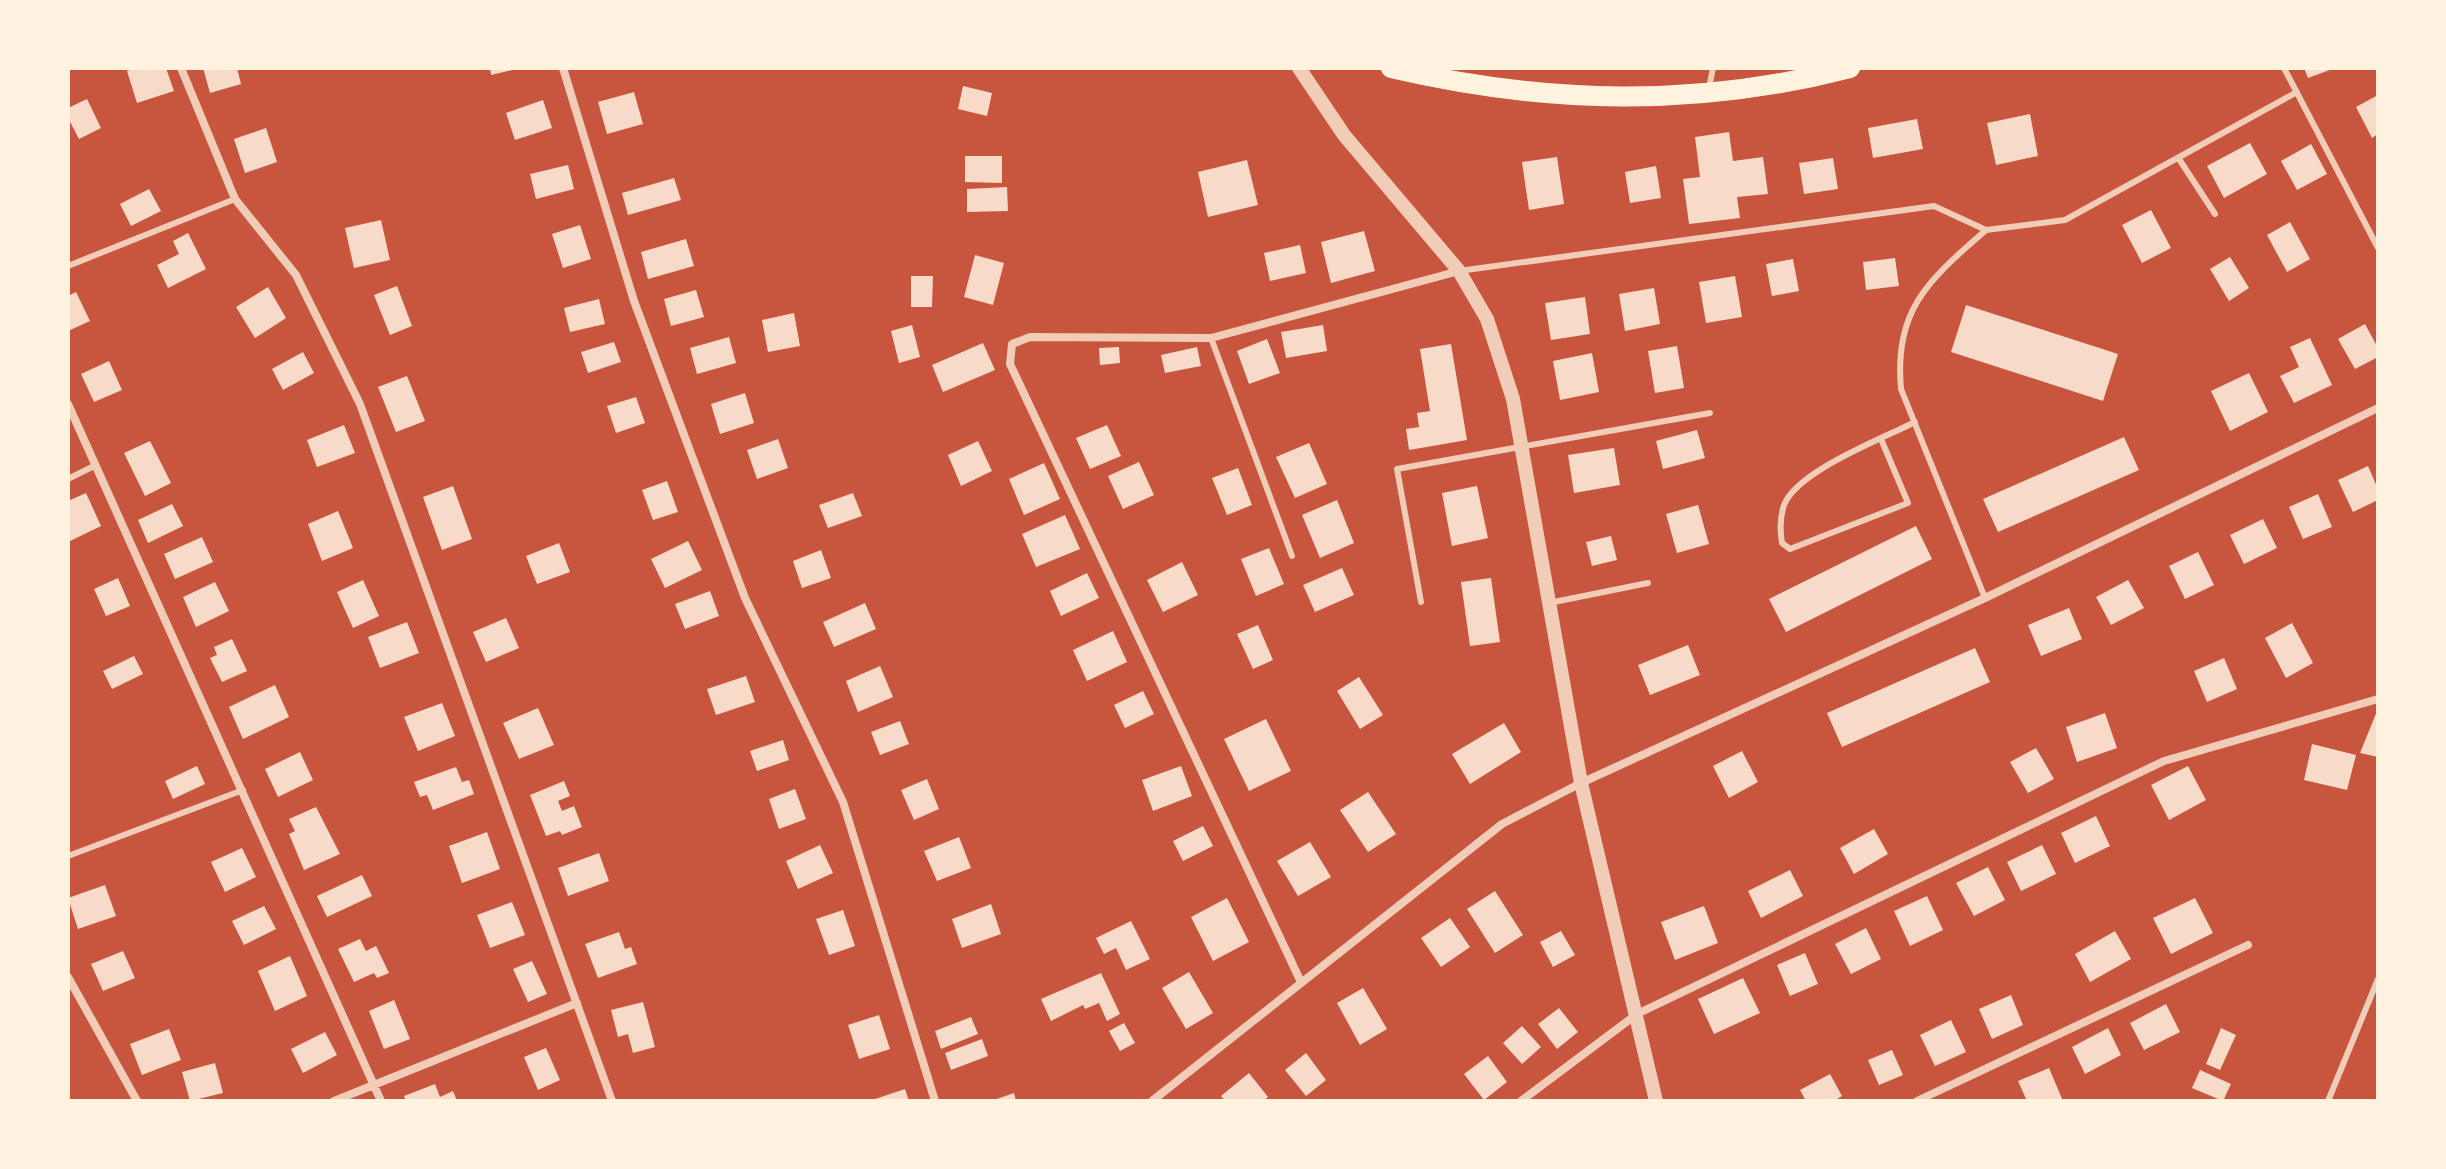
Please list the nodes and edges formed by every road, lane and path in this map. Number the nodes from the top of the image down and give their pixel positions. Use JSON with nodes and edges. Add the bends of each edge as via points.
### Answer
{"nodes":[{"id":1,"x":181,"y":68,"type":"edge"},
{"id":2,"x":563,"y":68,"type":"edge"},
{"id":3,"x":1299,"y":68,"type":"edge"},
{"id":4,"x":1391,"y":68,"type":"edge"},
{"id":5,"x":1713,"y":68,"type":"edge"},
{"id":6,"x":1850,"y":68,"type":"edge"},
{"id":7,"x":2284,"y":68,"type":"edge"},
{"id":8,"x":2297,"y":92,"type":"junction"},
{"id":9,"x":1708,"y":93,"type":"junction"},
{"id":10,"x":2179,"y":159,"type":"junction"},
{"id":11,"x":235,"y":199,"type":"junction"},
{"id":12,"x":2215,"y":214,"type":"dead end"},
{"id":13,"x":1986,"y":230,"type":"junction"},
{"id":14,"x":2378,"y":248,"type":"edge"},
{"id":15,"x":68,"y":266,"type":"edge"},
{"id":16,"x":1459,"y":271,"type":"junction"},
{"id":17,"x":1211,"y":338,"type":"junction"},
{"id":18,"x":68,"y":404,"type":"edge"},
{"id":19,"x":2378,"y":408,"type":"edge"},
{"id":20,"x":1710,"y":413,"type":"dead end"},
{"id":21,"x":1915,"y":422,"type":"junction"},
{"id":22,"x":1881,"y":439,"type":"junction"},
{"id":23,"x":1522,"y":446,"type":"junction"},
{"id":24,"x":96,"y":465,"type":"junction"},
{"id":25,"x":68,"y":479,"type":"edge"},
{"id":26,"x":1292,"y":556,"type":"dead end"},
{"id":27,"x":1648,"y":583,"type":"dead end"},
{"id":28,"x":1985,"y":598,"type":"junction"},
{"id":29,"x":1421,"y":602,"type":"dead end"},
{"id":30,"x":1549,"y":603,"type":"junction"},
{"id":31,"x":2378,"y":699,"type":"edge"},
{"id":32,"x":1581,"y":783,"type":"junction"},
{"id":33,"x":243,"y":790,"type":"junction"},
{"id":34,"x":68,"y":856,"type":"edge"},
{"id":35,"x":2248,"y":945,"type":"dead end"},
{"id":36,"x":68,"y":977,"type":"edge"},
{"id":37,"x":2378,"y":979,"type":"edge"},
{"id":38,"x":1300,"y":980,"type":"junction"},
{"id":39,"x":577,"y":1003,"type":"junction"},
{"id":40,"x":1637,"y":1014,"type":"junction"},
{"id":41,"x":374,"y":1084,"type":"junction"},
{"id":42,"x":1929,"y":1098,"type":"edge"},
{"id":43,"x":137,"y":1101,"type":"edge"},
{"id":44,"x":334,"y":1101,"type":"edge"},
{"id":45,"x":381,"y":1101,"type":"edge"},
{"id":46,"x":612,"y":1101,"type":"edge"},
{"id":47,"x":935,"y":1101,"type":"edge"},
{"id":48,"x":1152,"y":1101,"type":"edge"},
{"id":49,"x":1521,"y":1101,"type":"edge"},
{"id":50,"x":1656,"y":1101,"type":"edge"},
{"id":51,"x":1917,"y":1101,"type":"edge"},
{"id":52,"x":2328,"y":1101,"type":"edge"}],
"edges":[{"from":1,"to":11,"type":"street"},
{"from":2,"to":47,"type":"street","via":[[634,301],[745,598],[843,802]]},
{"from":3,"to":16,"type":"street","via":[[1344,135]]},
{"from":4,"to":9,"type":"main road","via":[[1505,91],[1610,99]]},
{"from":5,"to":9,"type":"lane"},
{"from":6,"to":9,"type":"main road"},
{"from":7,"to":8,"type":"lane"},
{"from":8,"to":10,"type":"lane"},
{"from":8,"to":14,"type":"lane"},
{"from":10,"to":12,"type":"lane"},
{"from":10,"to":13,"type":"lane","via":[[2065,220]]},
{"from":11,"to":15,"type":"lane"},
{"from":11,"to":39,"type":"street","via":[[296,275],[360,404]]},
{"from":13,"to":16,"type":"lane","via":[[1934,206]]},
{"from":13,"to":21,"type":"lane","via":[[1930,279],[1907,325],[1899,361],[1901,389]]},
{"from":16,"to":17,"type":"street"},
{"from":16,"to":23,"type":"street","via":[[1487,319]]},
{"from":17,"to":26,"type":"lane"},
{"from":17,"to":38,"type":"street","via":[[1030,337],[1012,344],[1010,364]]},
{"from":18,"to":24,"type":"street"},
{"from":19,"to":28,"type":"street"},
{"from":20,"to":23,"type":"lane"},
{"from":21,"to":22,"type":"lane"},
{"from":21,"to":28,"type":"lane"},
{"from":22,"to":22,"type":"lane","via":[[1803,480],[1784,504],[1782,543],[1790,549],[1908,503]]},
{"from":23,"to":29,"type":"lane","via":[[1397,469]]},
{"from":23,"to":30,"type":"street"},
{"from":24,"to":25,"type":"lane"},
{"from":24,"to":33,"type":"street"},
{"from":27,"to":30,"type":"lane"},
{"from":28,"to":32,"type":"street"},
{"from":30,"to":32,"type":"street"},
{"from":31,"to":40,"type":"street","via":[[2164,761]]},
{"from":32,"to":38,"type":"street","via":[[1502,824]]},
{"from":32,"to":40,"type":"street"},
{"from":33,"to":34,"type":"lane"},
{"from":33,"to":41,"type":"street"},
{"from":35,"to":42,"type":"street"},
{"from":36,"to":43,"type":"street"},
{"from":37,"to":52,"type":"lane"},
{"from":38,"to":48,"type":"street"},
{"from":39,"to":41,"type":"street"},
{"from":39,"to":46,"type":"street"},
{"from":40,"to":49,"type":"street"},
{"from":40,"to":50,"type":"street"},
{"from":41,"to":44,"type":"street"},
{"from":41,"to":45,"type":"street"},
{"from":42,"to":51,"type":"street"}]}
